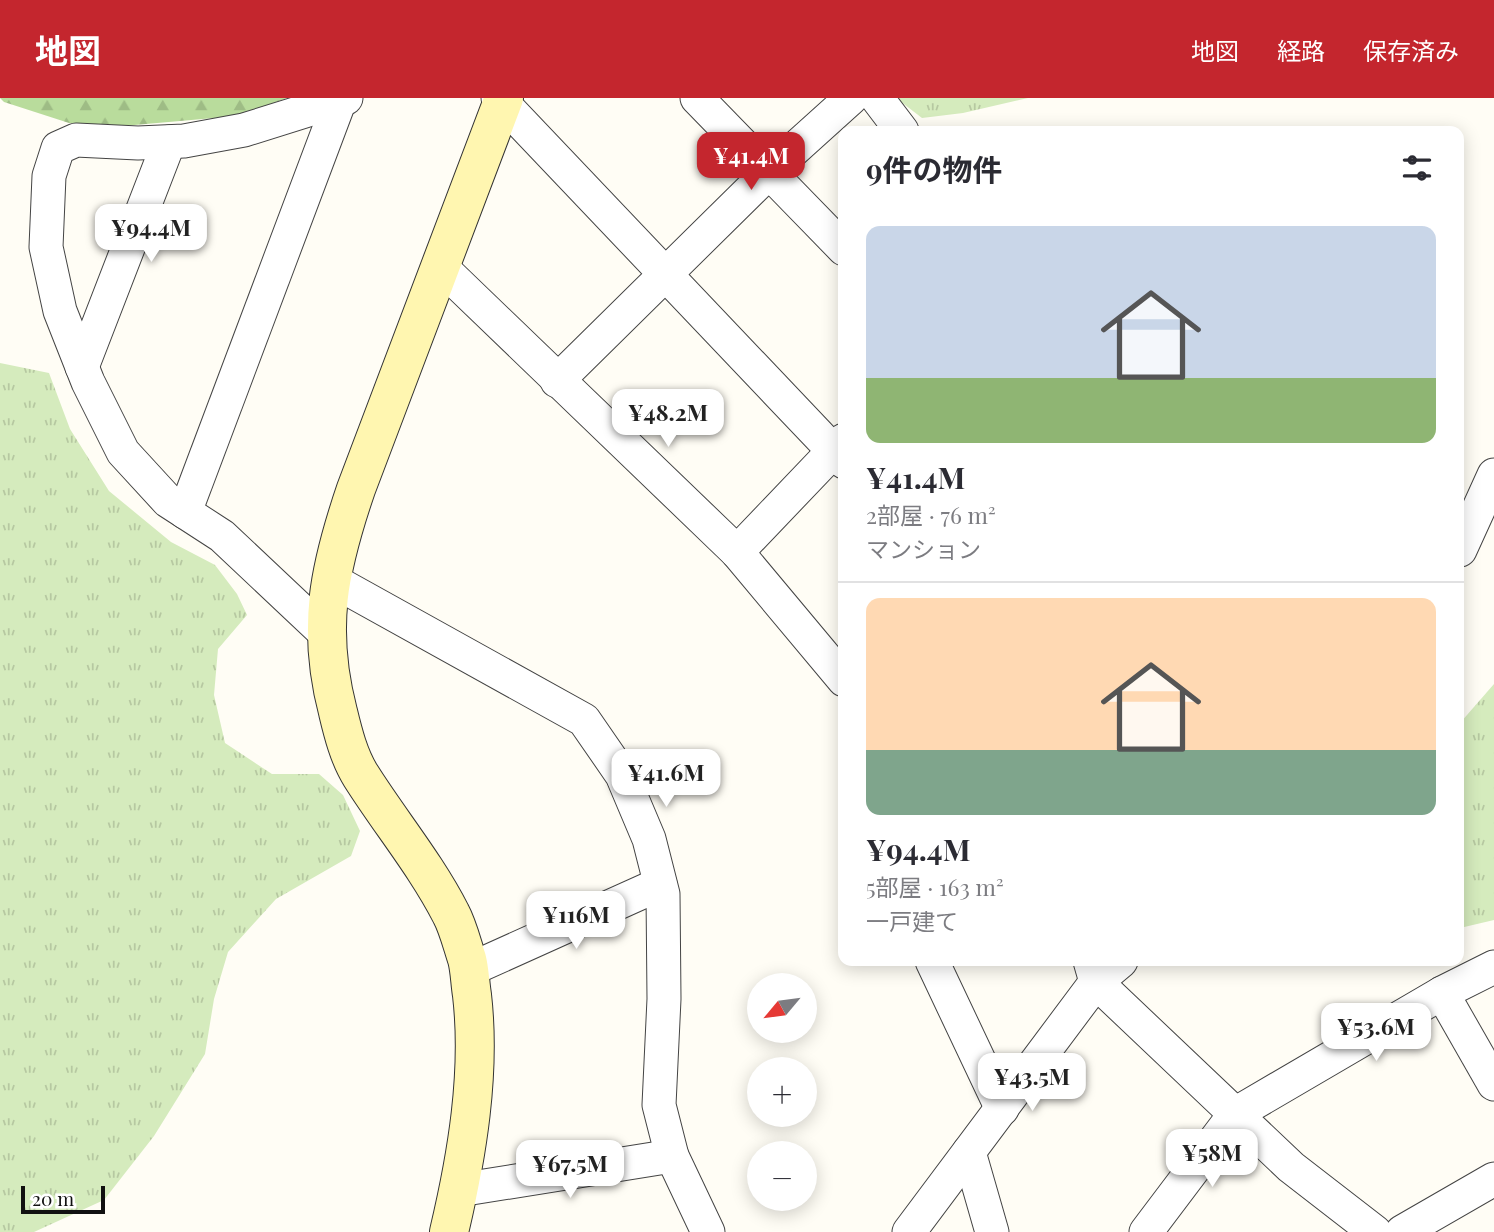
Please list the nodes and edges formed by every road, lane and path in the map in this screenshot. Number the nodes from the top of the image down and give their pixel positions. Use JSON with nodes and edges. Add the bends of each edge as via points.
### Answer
{"nodes":[{"id":1,"x":697,"y":98,"type":"edge"},
{"id":2,"x":851,"y":98,"type":"edge"},
{"id":3,"x":877,"y":98,"type":"edge"},
{"id":4,"x":343,"y":99,"type":"edge"},
{"id":5,"x":502,"y":99,"type":"edge"},
{"id":6,"x":898,"y":126,"type":"edge"},
{"id":7,"x":169,"y":142,"type":"junction"},
{"id":8,"x":769,"y":172,"type":"junction"},
{"id":9,"x":838,"y":243,"type":"edge"},
{"id":10,"x":440,"y":267,"type":"junction"},
{"id":11,"x":665,"y":273,"type":"junction"},
{"id":12,"x":82,"y":367,"type":"junction"},
{"id":13,"x":557,"y":381,"type":"junction"},
{"id":14,"x":838,"y":449,"type":"edge"},
{"id":15,"x":838,"y":453,"type":"edge"},
{"id":16,"x":1494,"y":475,"type":"edge"},
{"id":17,"x":186,"y":512,"type":"junction"},
{"id":18,"x":1464,"y":541,"type":"edge"},
{"id":19,"x":737,"y":552,"type":"junction"},
{"id":20,"x":330,"y":579,"type":"junction"},
{"id":21,"x":326,"y":634,"type":"junction"},
{"id":22,"x":838,"y":673,"type":"edge"},
{"id":23,"x":660,"y":884,"type":"junction"},
{"id":24,"x":934,"y":966,"type":"edge"},
{"id":25,"x":1494,"y":967,"type":"edge"},
{"id":26,"x":469,"y":970,"type":"junction"},
{"id":27,"x":1093,"y":971,"type":"edge"},
{"id":28,"x":1442,"y":993,"type":"junction"},
{"id":29,"x":1494,"y":1084,"type":"edge"},
{"id":30,"x":1002,"y":1109,"type":"junction"},
{"id":31,"x":1235,"y":1114,"type":"junction"},
{"id":32,"x":969,"y":1152,"type":"junction"},
{"id":33,"x":672,"y":1156,"type":"junction"},
{"id":34,"x":1494,"y":1179,"type":"edge"},
{"id":35,"x":459,"y":1190,"type":"junction"},
{"id":36,"x":450,"y":1232,"type":"edge"},
{"id":37,"x":708,"y":1232,"type":"edge"},
{"id":38,"x":909,"y":1232,"type":"edge"},
{"id":39,"x":992,"y":1232,"type":"edge"},
{"id":40,"x":1146,"y":1232,"type":"edge"},
{"id":41,"x":1375,"y":1232,"type":"edge"},
{"id":42,"x":1402,"y":1232,"type":"edge"}],
"edges":[{"from":1,"to":8,"type":"street"},
{"from":2,"to":8,"type":"street"},
{"from":3,"to":6,"type":"street"},
{"from":4,"to":7,"type":"street","via":[[244,130]]},
{"from":4,"to":17,"type":"street"},
{"from":5,"to":10,"type":"street"},
{"from":5,"to":11,"type":"street"},
{"from":7,"to":12,"type":"street"},
{"from":7,"to":12,"type":"street","via":[[76,140],[58,148],[49,176],[46,247],[60,311]]},
{"from":8,"to":9,"type":"street"},
{"from":8,"to":11,"type":"street"},
{"from":10,"to":13,"type":"street"},
{"from":10,"to":20,"type":"street","via":[[356,489]]},
{"from":11,"to":13,"type":"street"},
{"from":11,"to":14,"type":"street"},
{"from":12,"to":17,"type":"street","via":[[122,452],[168,501]]},
{"from":13,"to":19,"type":"street"},
{"from":15,"to":19,"type":"street"},
{"from":16,"to":18,"type":"street"},
{"from":17,"to":21,"type":"street","via":[[222,536]]},
{"from":19,"to":22,"type":"street"},
{"from":20,"to":21,"type":"street"},
{"from":20,"to":23,"type":"street","via":[[584,720],[622,775],[649,839]]},
{"from":21,"to":26,"type":"street","via":[[330,678],[349,751],[359,774],[452,915]]},
{"from":23,"to":26,"type":"street"},
{"from":23,"to":33,"type":"street","via":[[664,999],[659,1105]]},
{"from":24,"to":30,"type":"street"},
{"from":25,"to":28,"type":"street"},
{"from":26,"to":35,"type":"street","via":[[475,1023]]},
{"from":27,"to":30,"type":"street"},
{"from":27,"to":31,"type":"street"},
{"from":28,"to":29,"type":"street"},
{"from":28,"to":31,"type":"street"},
{"from":30,"to":32,"type":"street"},
{"from":31,"to":40,"type":"street"},
{"from":31,"to":41,"type":"street","via":[[1291,1167]]},
{"from":32,"to":38,"type":"street"},
{"from":32,"to":39,"type":"street"},
{"from":33,"to":35,"type":"street"},
{"from":33,"to":37,"type":"street"},
{"from":34,"to":42,"type":"street"},
{"from":35,"to":36,"type":"street"}]}
